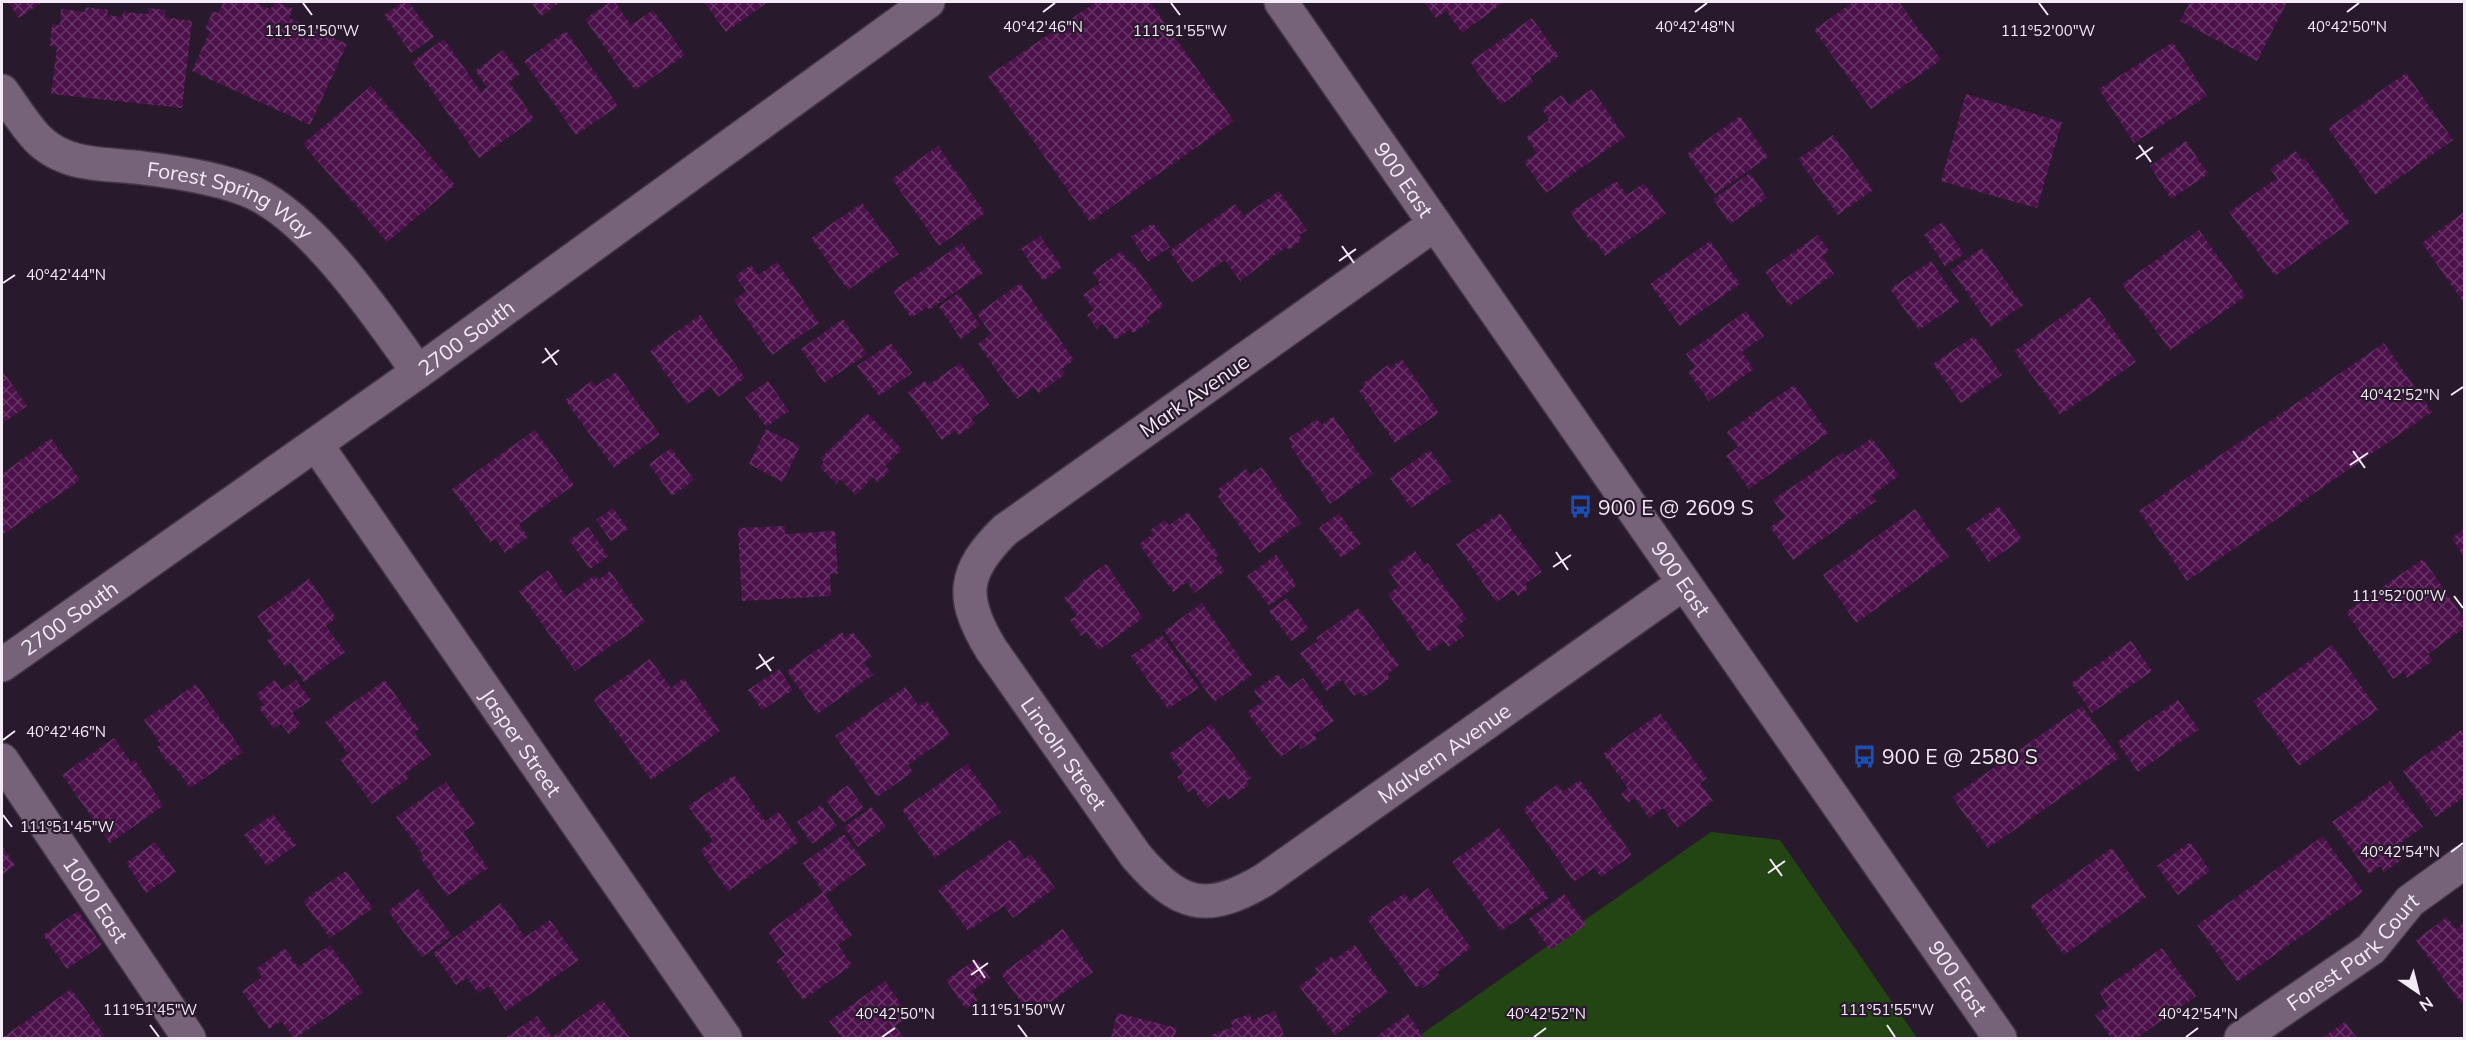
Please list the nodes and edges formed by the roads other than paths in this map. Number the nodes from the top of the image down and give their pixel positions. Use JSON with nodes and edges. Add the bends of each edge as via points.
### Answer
{"nodes":[{"id":1,"x":928,"y":2,"type":"edge"},
{"id":2,"x":1281,"y":2,"type":"edge"},
{"id":3,"x":2,"y":91,"type":"edge"},
{"id":4,"x":1435,"y":224,"type":"junction"},
{"id":5,"x":418,"y":372,"type":"junction"},
{"id":6,"x":316,"y":444,"type":"junction"},
{"id":7,"x":969,"y":581,"type":"joint"},
{"id":8,"x":1684,"y":583,"type":"junction"},
{"id":9,"x":2,"y":665,"type":"edge"},
{"id":10,"x":2,"y":760,"type":"edge"},
{"id":11,"x":2464,"y":862,"type":"edge"},
{"id":12,"x":1196,"y":902,"type":"joint"},
{"id":13,"x":189,"y":1038,"type":"edge"},
{"id":14,"x":725,"y":1038,"type":"edge"},
{"id":15,"x":2000,"y":1038,"type":"edge"},
{"id":16,"x":2241,"y":1038,"type":"edge"}],
"edges":[{"from":1,"to":5,"type":"street","name":"2700 South"},
{"from":2,"to":4,"type":"street","name":"900 East"},
{"from":3,"to":5,"type":"street","name":"Forest Spring Way","via":[[38,139],[68,159],[219,182],[254,193],[288,215],[324,250]]},
{"from":4,"to":7,"type":"street","name":"Mark Avenue","via":[[1021,518],[991,545]]},
{"from":4,"to":8,"type":"street","name":"900 East"},
{"from":5,"to":6,"type":"street","name":"2700 South"},
{"from":6,"to":9,"type":"street","name":"2700 South"},
{"from":6,"to":14,"type":"street","name":"Jasper Street"},
{"from":7,"to":12,"type":"street","name":"Lincoln Street","via":[[975,617],[987,642],[1136,856],[1164,885]]},
{"from":8,"to":12,"type":"street","name":"Malvern Avenue","via":[[1264,880],[1214,902]]},
{"from":8,"to":15,"type":"street","name":"900 East"},
{"from":10,"to":13,"type":"street","name":"1000 East"},
{"from":11,"to":16,"type":"street","name":"Forest Park Court","via":[[2410,902],[2371,949]]}]}
